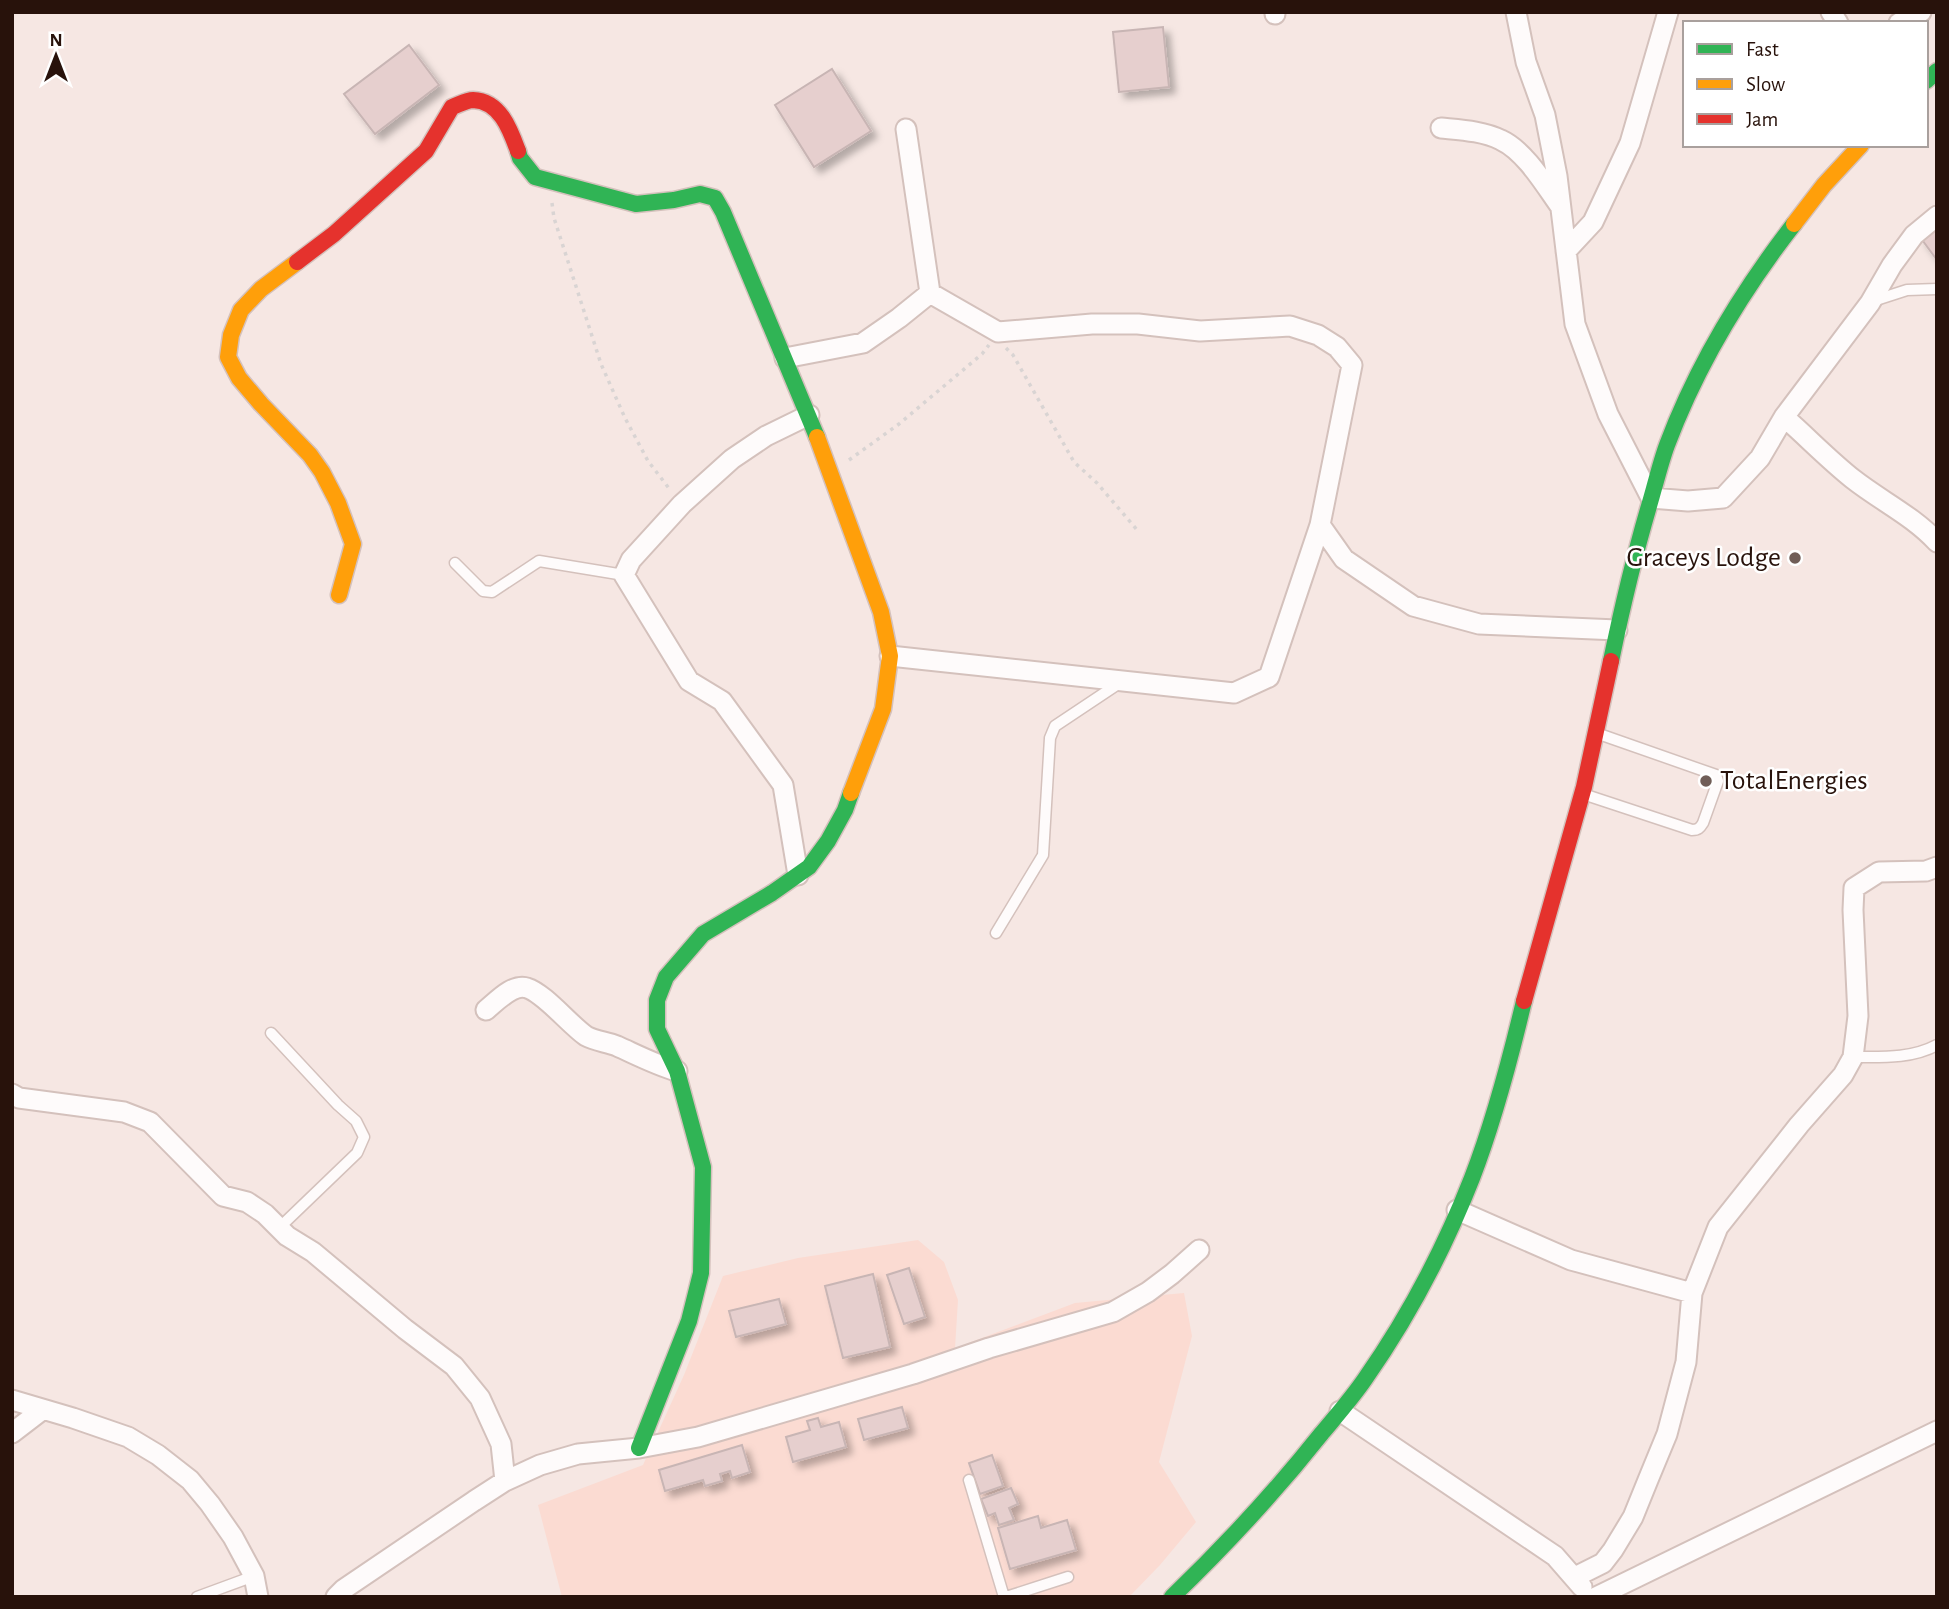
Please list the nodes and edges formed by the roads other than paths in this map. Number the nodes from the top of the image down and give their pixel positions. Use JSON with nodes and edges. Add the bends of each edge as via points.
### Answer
{"nodes":[{"id":1,"x":1516,"y":12,"type":"edge"},
{"id":2,"x":1668,"y":12,"type":"edge"},
{"id":3,"x":1921,"y":12,"type":"edge"},
{"id":4,"x":1903,"y":21,"type":"edge"},
{"id":5,"x":1441,"y":128,"type":"dead end"},
{"id":6,"x":906,"y":129,"type":"dead end"},
{"id":7,"x":1859,"y":147,"type":"edge"},
{"id":8,"x":1560,"y":207,"type":"junction"},
{"id":9,"x":1937,"y":216,"type":"edge"},
{"id":10,"x":1566,"y":251,"type":"junction"},
{"id":11,"x":1937,"y":289,"type":"edge"},
{"id":12,"x":930,"y":293,"type":"junction"},
{"id":13,"x":1870,"y":303,"type":"junction"},
{"id":14,"x":785,"y":358,"type":"junction"},
{"id":15,"x":808,"y":415,"type":"junction"},
{"id":16,"x":1784,"y":417,"type":"junction"},
{"id":17,"x":1651,"y":498,"type":"junction"},
{"id":18,"x":1320,"y":526,"type":"junction"},
{"id":19,"x":1937,"y":542,"type":"edge"},
{"id":20,"x":455,"y":563,"type":"dead end"},
{"id":21,"x":624,"y":575,"type":"junction"},
{"id":22,"x":339,"y":595,"type":"dead end"},
{"id":23,"x":1617,"y":630,"type":"junction"},
{"id":24,"x":890,"y":656,"type":"junction"},
{"id":25,"x":1122,"y":681,"type":"junction"},
{"id":26,"x":1595,"y":733,"type":"junction"},
{"id":27,"x":1582,"y":794,"type":"junction"},
{"id":28,"x":1937,"y":867,"type":"edge"},
{"id":29,"x":798,"y":875,"type":"junction"},
{"id":30,"x":996,"y":933,"type":"dead end"},
{"id":31,"x":486,"y":1010,"type":"dead end"},
{"id":32,"x":271,"y":1033,"type":"dead end"},
{"id":33,"x":1937,"y":1045,"type":"edge"},
{"id":34,"x":1853,"y":1057,"type":"junction"},
{"id":35,"x":677,"y":1071,"type":"junction"},
{"id":36,"x":12,"y":1094,"type":"edge"},
{"id":37,"x":1457,"y":1210,"type":"junction"},
{"id":38,"x":279,"y":1228,"type":"junction"},
{"id":39,"x":1199,"y":1250,"type":"dead end"},
{"id":40,"x":1692,"y":1293,"type":"junction"},
{"id":41,"x":12,"y":1400,"type":"edge"},
{"id":42,"x":42,"y":1410,"type":"junction"},
{"id":43,"x":1340,"y":1411,"type":"junction"},
{"id":44,"x":1937,"y":1431,"type":"edge"},
{"id":45,"x":12,"y":1433,"type":"edge"},
{"id":46,"x":639,"y":1448,"type":"junction"},
{"id":47,"x":969,"y":1480,"type":"dead end"},
{"id":48,"x":505,"y":1481,"type":"junction"},
{"id":49,"x":254,"y":1576,"type":"junction"},
{"id":50,"x":1068,"y":1577,"type":"dead end"},
{"id":51,"x":1574,"y":1577,"type":"junction"},
{"id":52,"x":197,"y":1597,"type":"edge"},
{"id":53,"x":258,"y":1597,"type":"edge"},
{"id":54,"x":336,"y":1597,"type":"edge"},
{"id":55,"x":1005,"y":1597,"type":"edge"},
{"id":56,"x":1172,"y":1597,"type":"edge"},
{"id":57,"x":1588,"y":1597,"type":"edge"},
{"id":58,"x":1596,"y":1597,"type":"edge"}],
"edges":[{"from":1,"to":8,"type":"street","via":[[1526,62],[1545,115]]},
{"from":2,"to":10,"type":"street","via":[[1630,143],[1593,222]]},
{"from":3,"to":4,"type":"street"},
{"from":5,"to":8,"type":"street","via":[[1502,140],[1529,164]]},
{"from":6,"to":12,"type":"street"},
{"from":7,"to":17,"type":"main road","via":[[1771,254],[1706,357],[1666,447]]},
{"from":8,"to":10,"type":"street"},
{"from":9,"to":13,"type":"street","via":[[1914,235]]},
{"from":10,"to":17,"type":"street","via":[[1576,324],[1608,414]]},
{"from":11,"to":13,"type":"lane","via":[[1908,290]]},
{"from":12,"to":14,"type":"street","via":[[863,343]]},
{"from":12,"to":18,"type":"street","via":[[996,335],[1092,324],[1200,331],[1290,326],[1318,335],[1337,347],[1352,365]]},
{"from":13,"to":16,"type":"street"},
{"from":14,"to":15,"type":"main road"},
{"from":14,"to":22,"type":"main road","via":[[715,198],[700,194],[636,205],[536,177],[520,158],[509,125],[491,105],[472,100],[452,107],[426,151],[334,234],[261,289],[241,310],[230,335],[228,357],[239,378],[310,455],[338,503],[353,544]]},
{"from":15,"to":21,"type":"street","via":[[732,459],[681,505],[631,560]]},
{"from":15,"to":24,"type":"main road","via":[[881,612]]},
{"from":16,"to":17,"type":"street","via":[[1760,458],[1723,498]]},
{"from":16,"to":19,"type":"street","via":[[1853,479]]},
{"from":17,"to":23,"type":"main road"},
{"from":18,"to":23,"type":"street","via":[[1344,559],[1413,606],[1479,624]]},
{"from":18,"to":25,"type":"street","via":[[1269,677],[1234,693]]},
{"from":20,"to":21,"type":"lane","via":[[483,591],[492,592],[539,561]]},
{"from":21,"to":29,"type":"street","via":[[689,681],[722,701],[783,785]]},
{"from":23,"to":26,"type":"main road"},
{"from":24,"to":25,"type":"street"},
{"from":24,"to":29,"type":"main road","via":[[883,709],[845,810],[828,841]]},
{"from":25,"to":30,"type":"lane","via":[[1055,726],[1050,738],[1043,855]]},
{"from":26,"to":27,"type":"main road"},
{"from":26,"to":27,"type":"lane","via":[[1716,775],[1718,781],[1703,823],[1696,830]]},
{"from":27,"to":37,"type":"main road","via":[[1510,1062]]},
{"from":28,"to":34,"type":"street","via":[[1926,872],[1880,872],[1854,888],[1858,1016]]},
{"from":29,"to":35,"type":"main road","via":[[703,934],[666,977],[657,1000],[657,1029]]},
{"from":31,"to":35,"type":"street","via":[[511,990],[527,987],[588,1037]]},
{"from":32,"to":38,"type":"lane","via":[[356,1121],[364,1138],[357,1153]]},
{"from":33,"to":34,"type":"lane","via":[[1905,1056]]},
{"from":34,"to":40,"type":"street","via":[[1718,1227]]},
{"from":35,"to":46,"type":"main road","via":[[703,1167],[701,1273],[689,1321]]},
{"from":36,"to":38,"type":"street","via":[[124,1112],[150,1122],[223,1196],[247,1202]]},
{"from":37,"to":40,"type":"street","via":[[1571,1260]]},
{"from":37,"to":43,"type":"main road","via":[[1403,1318]]},
{"from":38,"to":48,"type":"street","via":[[453,1366],[480,1398],[502,1444]]},
{"from":39,"to":46,"type":"street","via":[[1148,1292],[1113,1312],[698,1437]]},
{"from":40,"to":51,"type":"street","via":[[1686,1362],[1667,1434],[1633,1517],[1603,1563]]},
{"from":41,"to":42,"type":"street"},
{"from":42,"to":45,"type":"street"},
{"from":42,"to":49,"type":"street","via":[[128,1437],[190,1479],[233,1537]]},
{"from":43,"to":51,"type":"street","via":[[1555,1556]]},
{"from":43,"to":56,"type":"main road","via":[[1284,1481]]},
{"from":44,"to":58,"type":"street"},
{"from":46,"to":48,"type":"street","via":[[578,1454]]},
{"from":47,"to":55,"type":"lane"},
{"from":48,"to":54,"type":"street"},
{"from":49,"to":52,"type":"lane"},
{"from":49,"to":53,"type":"street"},
{"from":50,"to":55,"type":"lane"},
{"from":51,"to":57,"type":"street"}]}
